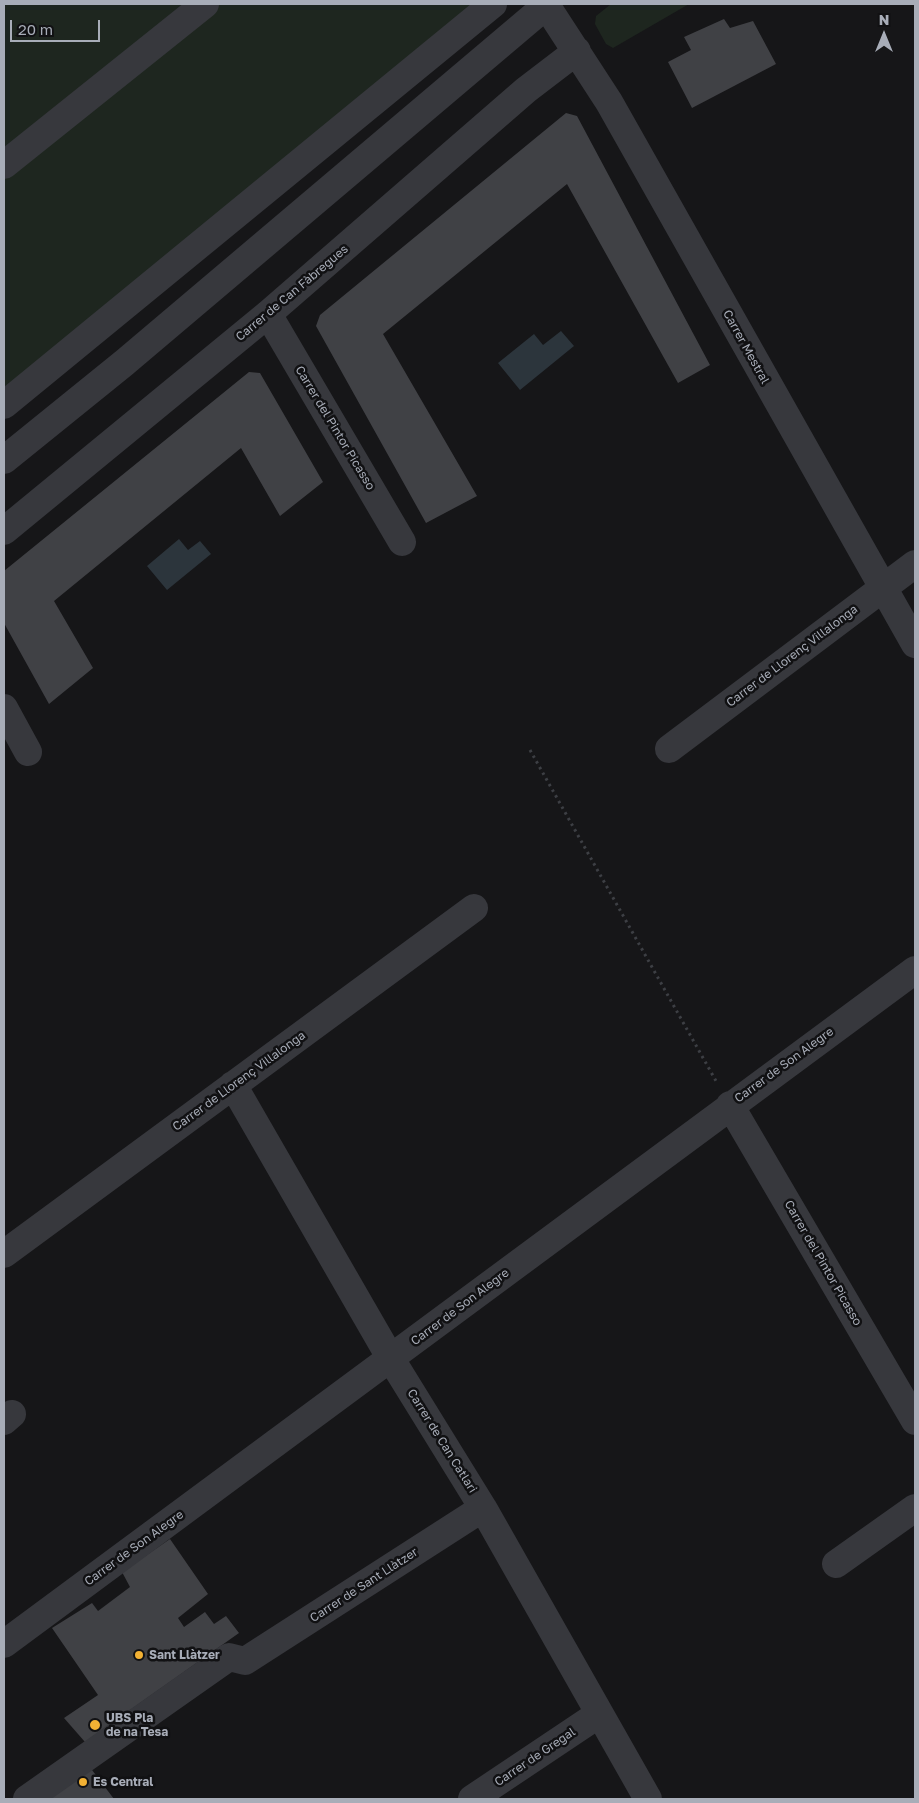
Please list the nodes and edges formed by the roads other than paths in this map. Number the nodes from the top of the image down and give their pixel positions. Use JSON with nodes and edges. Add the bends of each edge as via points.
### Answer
{"nodes":[{"id":1,"x":205,"y":4,"type":"edge"},
{"id":2,"x":493,"y":4,"type":"edge"},
{"id":3,"x":547,"y":4,"type":"edge"},
{"id":4,"x":577,"y":50,"type":"junction"},
{"id":5,"x":4,"y":165,"type":"edge"},
{"id":6,"x":268,"y":314,"type":"junction"},
{"id":7,"x":4,"y":405,"type":"edge"},
{"id":8,"x":4,"y":460,"type":"edge"},
{"id":9,"x":4,"y":531,"type":"edge"},
{"id":10,"x":402,"y":542,"type":"dead end"},
{"id":11,"x":915,"y":564,"type":"edge"},
{"id":12,"x":882,"y":588,"type":"junction"},
{"id":13,"x":915,"y":644,"type":"edge"},
{"id":14,"x":4,"y":708,"type":"edge"},
{"id":15,"x":669,"y":748,"type":"dead end"},
{"id":16,"x":28,"y":752,"type":"dead end"},
{"id":17,"x":474,"y":908,"type":"dead end"},
{"id":18,"x":915,"y":970,"type":"edge"},
{"id":19,"x":234,"y":1084,"type":"junction"},
{"id":20,"x":730,"y":1105,"type":"junction"},
{"id":21,"x":4,"y":1254,"type":"edge"},
{"id":22,"x":391,"y":1358,"type":"junction"},
{"id":23,"x":915,"y":1421,"type":"edge"},
{"id":24,"x":483,"y":1508,"type":"junction"},
{"id":25,"x":915,"y":1508,"type":"edge"},
{"id":26,"x":836,"y":1564,"type":"dead end"},
{"id":27,"x":4,"y":1644,"type":"edge"},
{"id":28,"x":599,"y":1714,"type":"junction"},
{"id":29,"x":26,"y":1799,"type":"edge"},
{"id":30,"x":472,"y":1799,"type":"edge"},
{"id":31,"x":648,"y":1799,"type":"edge"}],
"edges":[{"from":1,"to":5,"type":"street"},
{"from":2,"to":7,"type":"street"},
{"from":3,"to":4,"type":"street","name":"Carrer Mestral"},
{"from":3,"to":8,"type":"street"},
{"from":4,"to":6,"type":"street","name":"Carrer de Can Fàbregues","via":[[526,90]]},
{"from":4,"to":12,"type":"street","name":"Carrer Mestral"},
{"from":6,"to":9,"type":"street","name":"Carrer de Can Fàbregues"},
{"from":6,"to":10,"type":"street","name":"Carrer del Pintor Picasso"},
{"from":11,"to":12,"type":"street","name":"Carrer de Llorenç Villalonga"},
{"from":12,"to":13,"type":"street","name":"Carrer Mestral"},
{"from":12,"to":15,"type":"street","name":"Carrer de Llorenç Villalonga"},
{"from":14,"to":16,"type":"street"},
{"from":17,"to":19,"type":"street","name":"Carrer de Llorenç Villalonga"},
{"from":18,"to":20,"type":"street","name":"Carrer de Son Alegre"},
{"from":19,"to":21,"type":"street","name":"Carrer de Llorenç Villalonga"},
{"from":19,"to":22,"type":"street","name":"Carrer de Can Catlari"},
{"from":20,"to":22,"type":"street","name":"Carrer de Son Alegre"},
{"from":20,"to":23,"type":"street","name":"Carrer del Pintor Picasso"},
{"from":22,"to":24,"type":"street","name":"Carrer de Can Catlari"},
{"from":22,"to":27,"type":"street","name":"Carrer de Son Alegre"},
{"from":24,"to":28,"type":"street","name":"Carrer de Can Catlari"},
{"from":24,"to":29,"type":"street","name":"Carrer de Sant Llàtzer","via":[[245,1661],[229,1657]]},
{"from":25,"to":26,"type":"street"},
{"from":28,"to":30,"type":"street","name":"Carrer de Gregal"},
{"from":28,"to":31,"type":"street","name":"Carrer de Can Catlari"}]}
